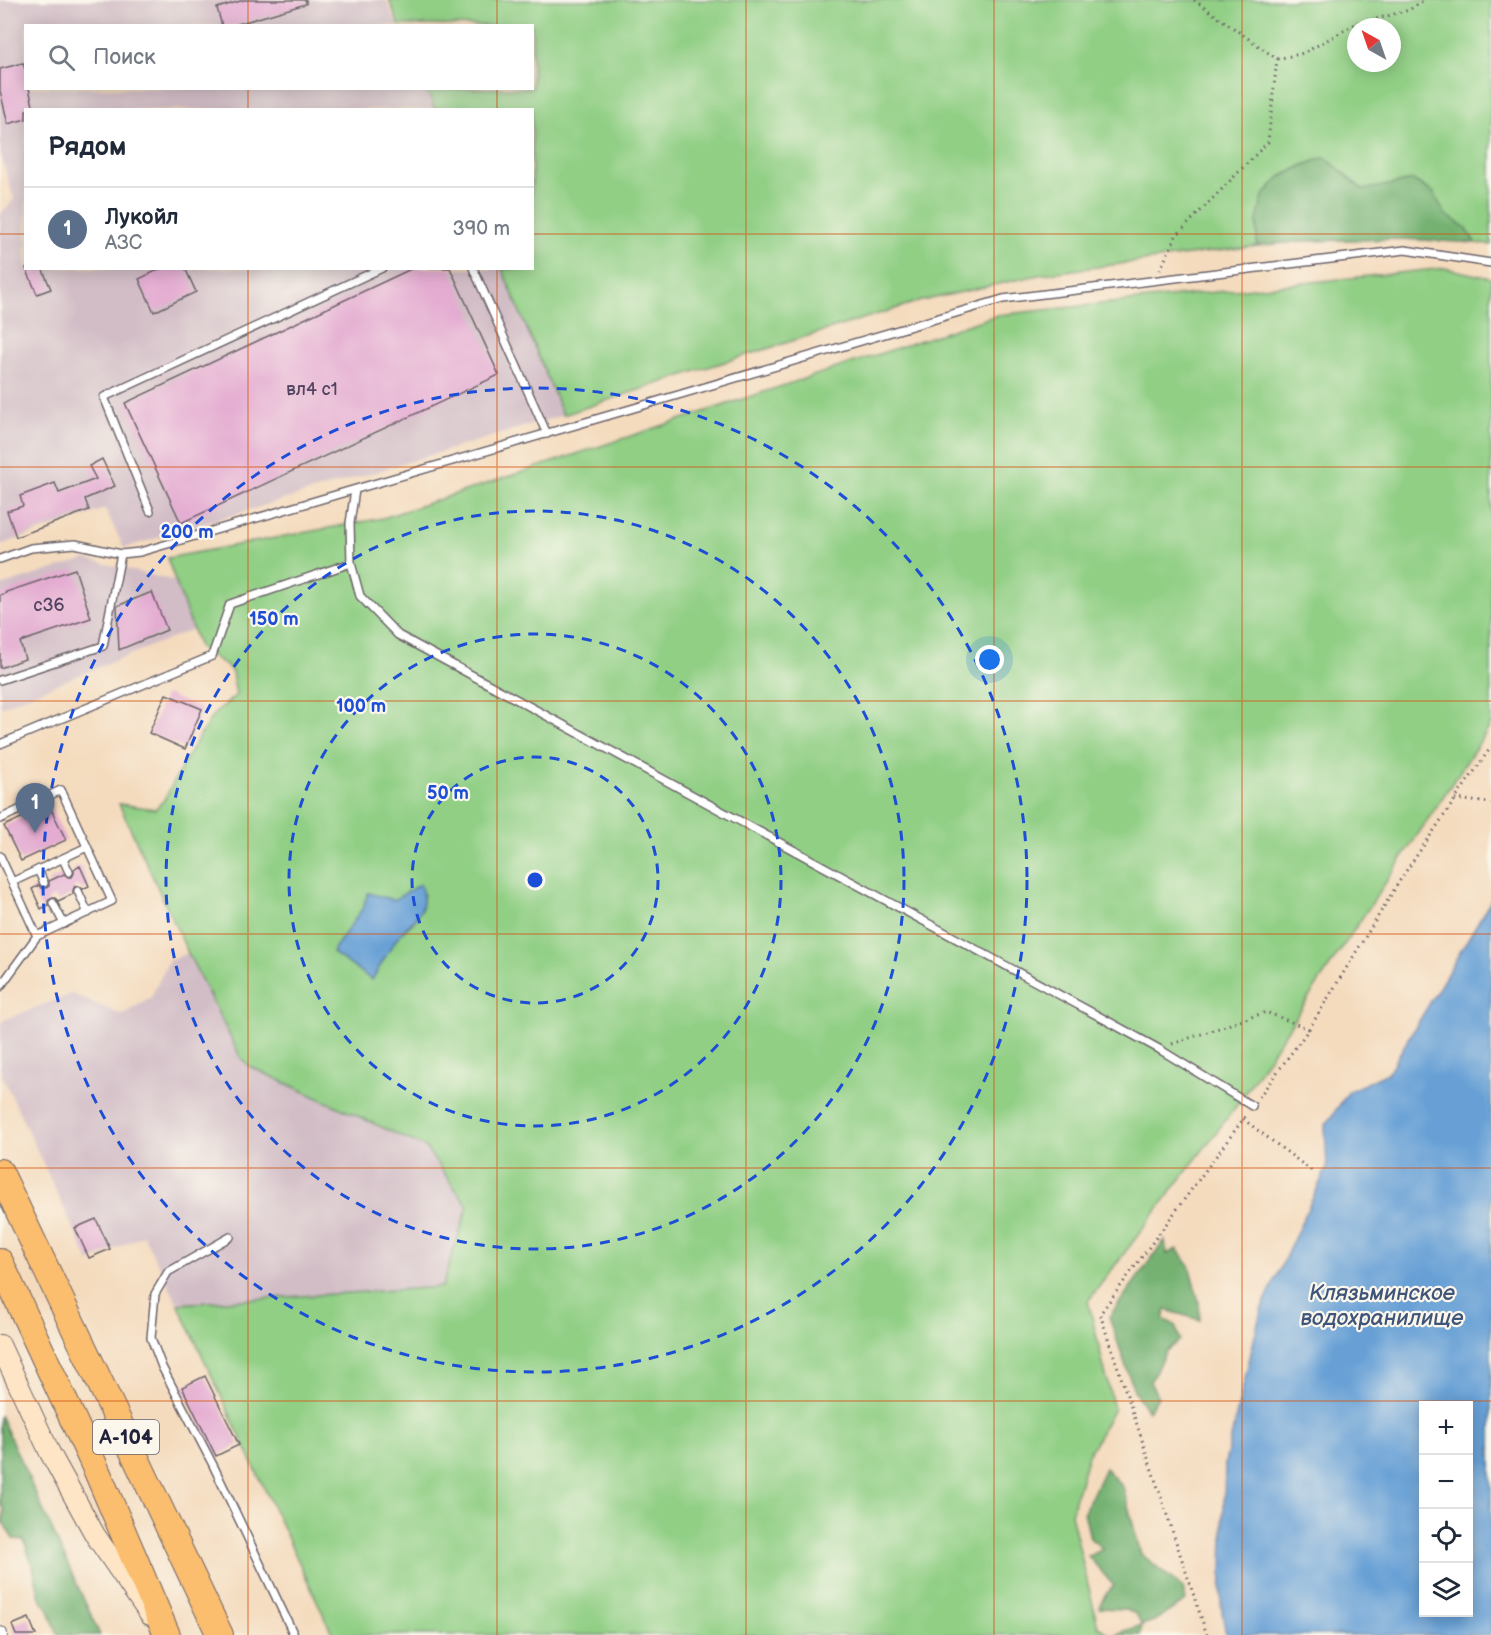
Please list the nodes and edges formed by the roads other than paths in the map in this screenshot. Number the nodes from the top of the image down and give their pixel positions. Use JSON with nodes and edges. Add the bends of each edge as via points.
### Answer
{"nodes":[{"id":1,"x":1491,"y":263,"type":"edge"},
{"id":2,"x":378,"y":270,"type":"edge"},
{"id":3,"x":474,"y":270,"type":"edge"},
{"id":4,"x":547,"y":434,"type":"junction"},
{"id":5,"x":355,"y":490,"type":"junction"},
{"id":6,"x":150,"y":511,"type":"dead end"},
{"id":7,"x":121,"y":554,"type":"junction"},
{"id":8,"x":0,"y":559,"type":"edge"},
{"id":9,"x":351,"y":563,"type":"junction"},
{"id":10,"x":0,"y":680,"type":"edge"},
{"id":11,"x":0,"y":744,"type":"edge"},
{"id":12,"x":0,"y":819,"type":"edge"},
{"id":13,"x":87,"y":847,"type":"junction"},
{"id":14,"x":0,"y":856,"type":"edge"},
{"id":15,"x":63,"y":859,"type":"junction"},
{"id":16,"x":38,"y":870,"type":"junction"},
{"id":17,"x":69,"y":872,"type":"dead end"},
{"id":18,"x":12,"y":882,"type":"junction"},
{"id":19,"x":44,"y":883,"type":"dead end"},
{"id":20,"x":78,"y":891,"type":"dead end"},
{"id":21,"x":53,"y":903,"type":"dead end"},
{"id":22,"x":88,"y":913,"type":"junction"},
{"id":23,"x":63,"y":924,"type":"junction"},
{"id":24,"x":37,"y":936,"type":"junction"},
{"id":25,"x":0,"y":987,"type":"edge"},
{"id":26,"x":1252,"y":1106,"type":"road end"},
{"id":27,"x":0,"y":1160,"type":"edge"},
{"id":28,"x":0,"y":1172,"type":"edge"},
{"id":29,"x":16,"y":1206,"type":"junction"},
{"id":30,"x":230,"y":1237,"type":"dead end"},
{"id":31,"x":0,"y":1262,"type":"edge"},
{"id":32,"x":0,"y":1345,"type":"edge"},
{"id":33,"x":165,"y":1635,"type":"edge"},
{"id":34,"x":220,"y":1635,"type":"edge"},
{"id":35,"x":294,"y":1635,"type":"edge"}],
"edges":[{"from":1,"to":4,"type":"lane","via":[[1405,250],[1003,299]]},
{"from":2,"to":6,"type":"lane","via":[[104,397]]},
{"from":3,"to":4,"type":"lane"},
{"from":4,"to":5,"type":"lane"},
{"from":5,"to":7,"type":"lane","via":[[140,552]]},
{"from":5,"to":9,"type":"lane","via":[[350,523]]},
{"from":7,"to":8,"type":"lane","via":[[75,544],[31,548]]},
{"from":7,"to":10,"type":"lane","via":[[103,646]]},
{"from":9,"to":11,"type":"lane","via":[[230,604],[212,656]]},
{"from":9,"to":26,"type":"lane","via":[[360,596],[398,635],[1159,1049]]},
{"from":12,"to":13,"type":"lane","via":[[61,790]]},
{"from":13,"to":15,"type":"lane"},
{"from":13,"to":22,"type":"lane","via":[[112,902]]},
{"from":14,"to":18,"type":"lane"},
{"from":15,"to":16,"type":"lane"},
{"from":15,"to":17,"type":"lane"},
{"from":16,"to":18,"type":"lane"},
{"from":16,"to":19,"type":"lane"},
{"from":18,"to":24,"type":"lane"},
{"from":20,"to":22,"type":"lane"},
{"from":21,"to":23,"type":"lane"},
{"from":22,"to":23,"type":"lane"},
{"from":23,"to":24,"type":"lane"},
{"from":24,"to":25,"type":"lane"},
{"from":27,"to":29,"type":"main road"},
{"from":28,"to":29,"type":"highway","number":"А-104"},
{"from":29,"to":34,"type":"highway","number":"А-104"},
{"from":30,"to":35,"type":"lane","via":[[168,1272],[155,1294],[151,1338]]},
{"from":31,"to":33,"type":"highway","number":"А-104","via":[[96,1469]]},
{"from":32,"to":33,"type":"main road","via":[[50,1453],[95,1535]]}]}
